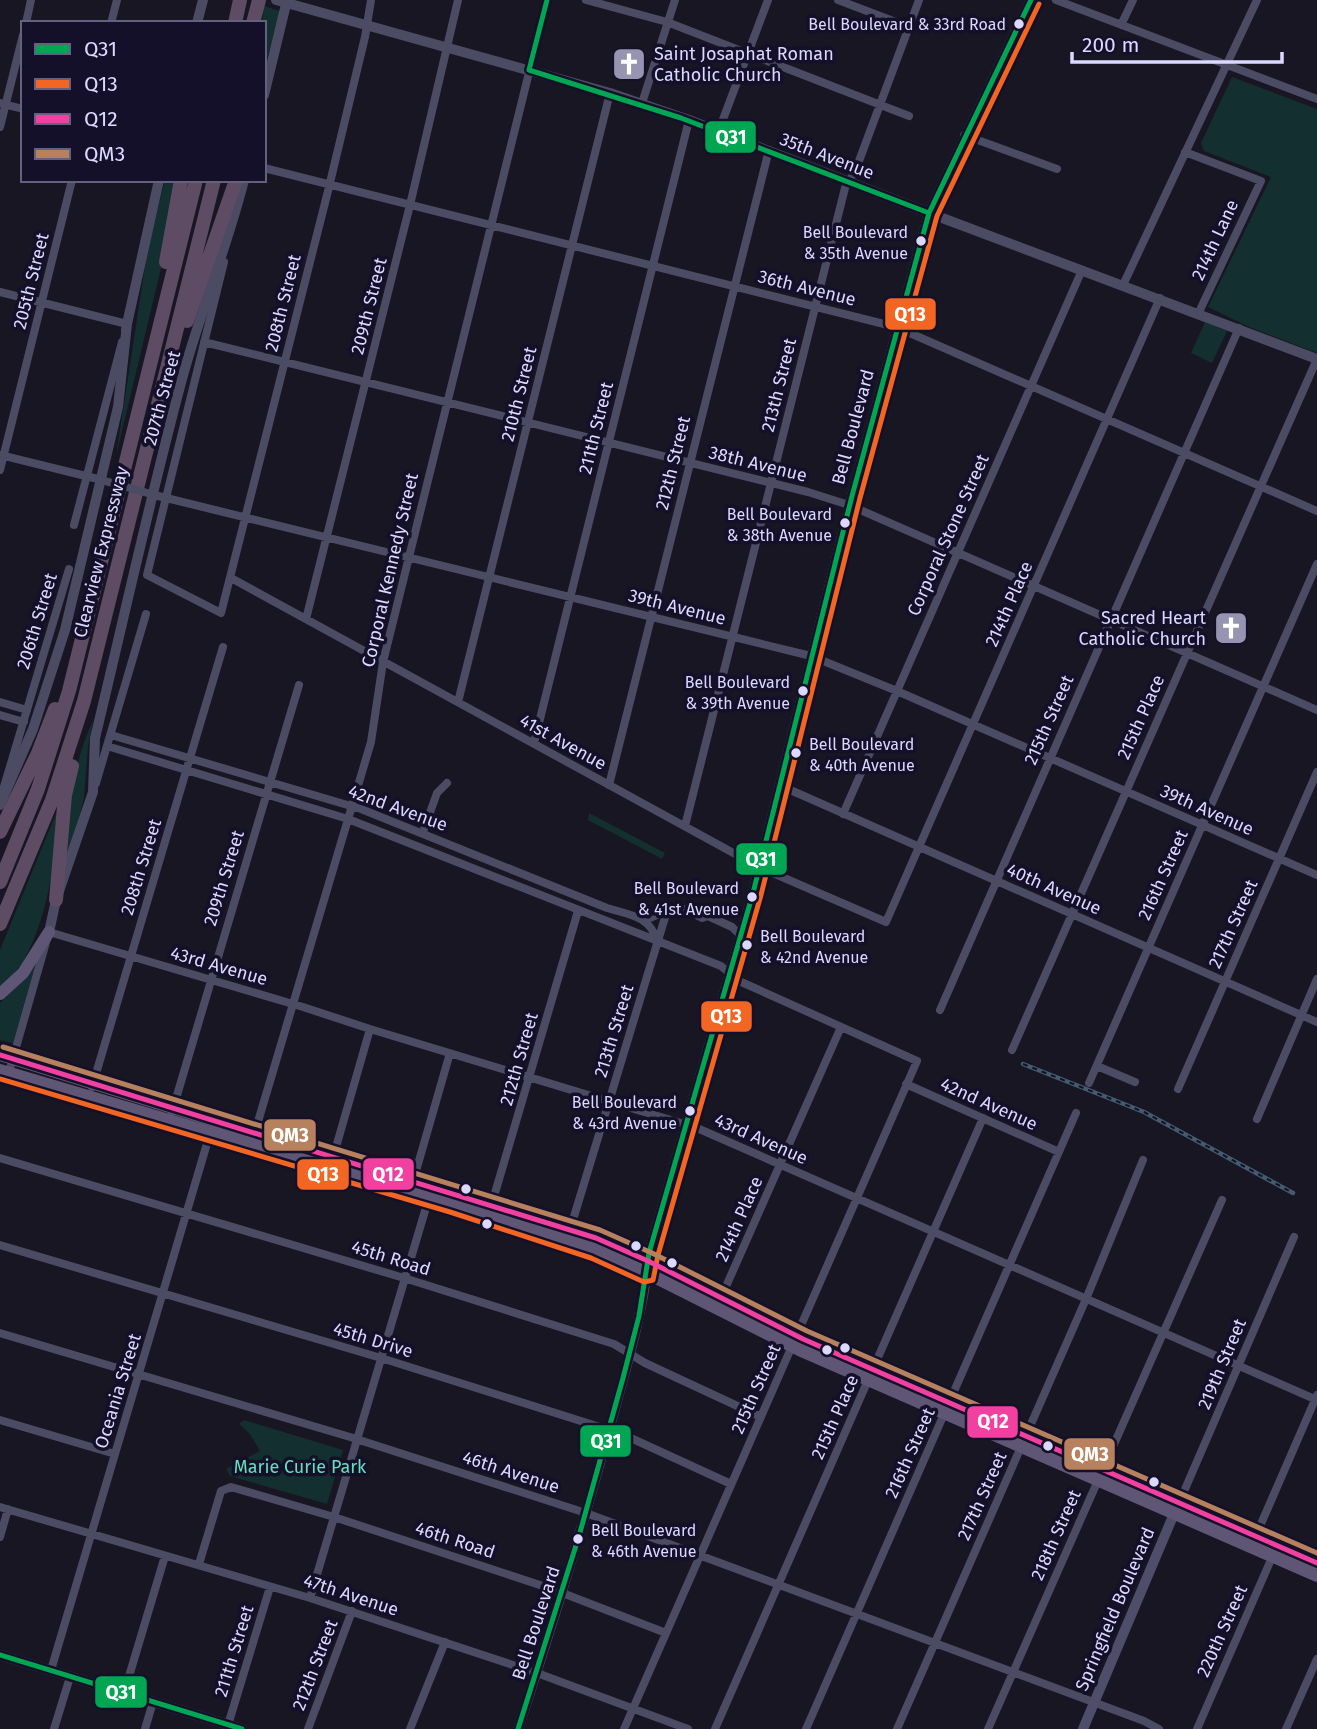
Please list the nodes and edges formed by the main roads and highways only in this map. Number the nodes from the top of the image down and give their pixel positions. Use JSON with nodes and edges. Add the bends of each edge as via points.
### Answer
{"nodes":[{"id":1,"x":240,"y":0,"type":"edge"},
{"id":2,"x":259,"y":0,"type":"edge"},
{"id":3,"x":235,"y":21,"type":"edge"},
{"id":4,"x":254,"y":21,"type":"edge"},
{"id":5,"x":181,"y":182,"type":"edge"},
{"id":6,"x":196,"y":182,"type":"edge"},
{"id":7,"x":213,"y":182,"type":"edge"},
{"id":8,"x":235,"y":182,"type":"edge"},
{"id":9,"x":150,"y":435,"type":"junction"},
{"id":10,"x":129,"y":449,"type":"junction"},
{"id":11,"x":99,"y":571,"type":"junction"},
{"id":12,"x":105,"y":619,"type":"junction"},
{"id":13,"x":0,"y":832,"type":"edge"},
{"id":14,"x":0,"y":882,"type":"edge"},
{"id":15,"x":57,"y":900,"type":"road end"},
{"id":16,"x":0,"y":925,"type":"edge"},
{"id":17,"x":49,"y":932,"type":"road end"},
{"id":18,"x":0,"y":994,"type":"edge"},
{"id":19,"x":6,"y":1057,"type":"edge"},
{"id":20,"x":4,"y":1071,"type":"edge"},
{"id":21,"x":91,"y":1090,"type":"junction"},
{"id":22,"x":568,"y":1236,"type":"junction"},
{"id":23,"x":648,"y":1268,"type":"junction"},
{"id":24,"x":1177,"y":1508,"type":"junction"},
{"id":25,"x":1274,"y":1551,"type":"junction"},
{"id":26,"x":1317,"y":1563,"type":"edge"},
{"id":27,"x":1317,"y":1576,"type":"edge"},
{"id":28,"x":1083,"y":1729,"type":"edge"}],
"edges":[{"from":1,"to":3,"type":"highway"},
{"from":2,"to":4,"type":"highway"},
{"from":5,"to":10,"type":"highway"},
{"from":6,"to":10,"type":"highway","name":"Clearview Expressway"},
{"from":7,"to":9,"type":"highway","name":"Clearview Expressway"},
{"from":8,"to":9,"type":"highway"},
{"from":9,"to":12,"type":"highway","name":"Clearview Expressway"},
{"from":10,"to":11,"type":"highway","name":"Clearview Expressway"},
{"from":11,"to":13,"type":"highway","via":[[54,712]]},
{"from":11,"to":14,"type":"highway","name":"Clearview Expressway","via":[[54,741]]},
{"from":12,"to":15,"type":"highway","via":[[65,795]]},
{"from":12,"to":16,"type":"highway","name":"Clearview Expressway","via":[[69,752]]},
{"from":17,"to":18,"type":"main road","via":[[23,973]]},
{"from":19,"to":21,"type":"main road"},
{"from":20,"to":21,"type":"main road"},
{"from":21,"to":22,"type":"main road"},
{"from":22,"to":23,"type":"main road"},
{"from":22,"to":23,"type":"main road","via":[[596,1238]]},
{"from":23,"to":24,"type":"main road","via":[[794,1341]]},
{"from":24,"to":25,"type":"main road"},
{"from":24,"to":28,"type":"main road","name":"Springfield Boulevard"},
{"from":25,"to":26,"type":"main road"},
{"from":25,"to":27,"type":"main road"}]}
